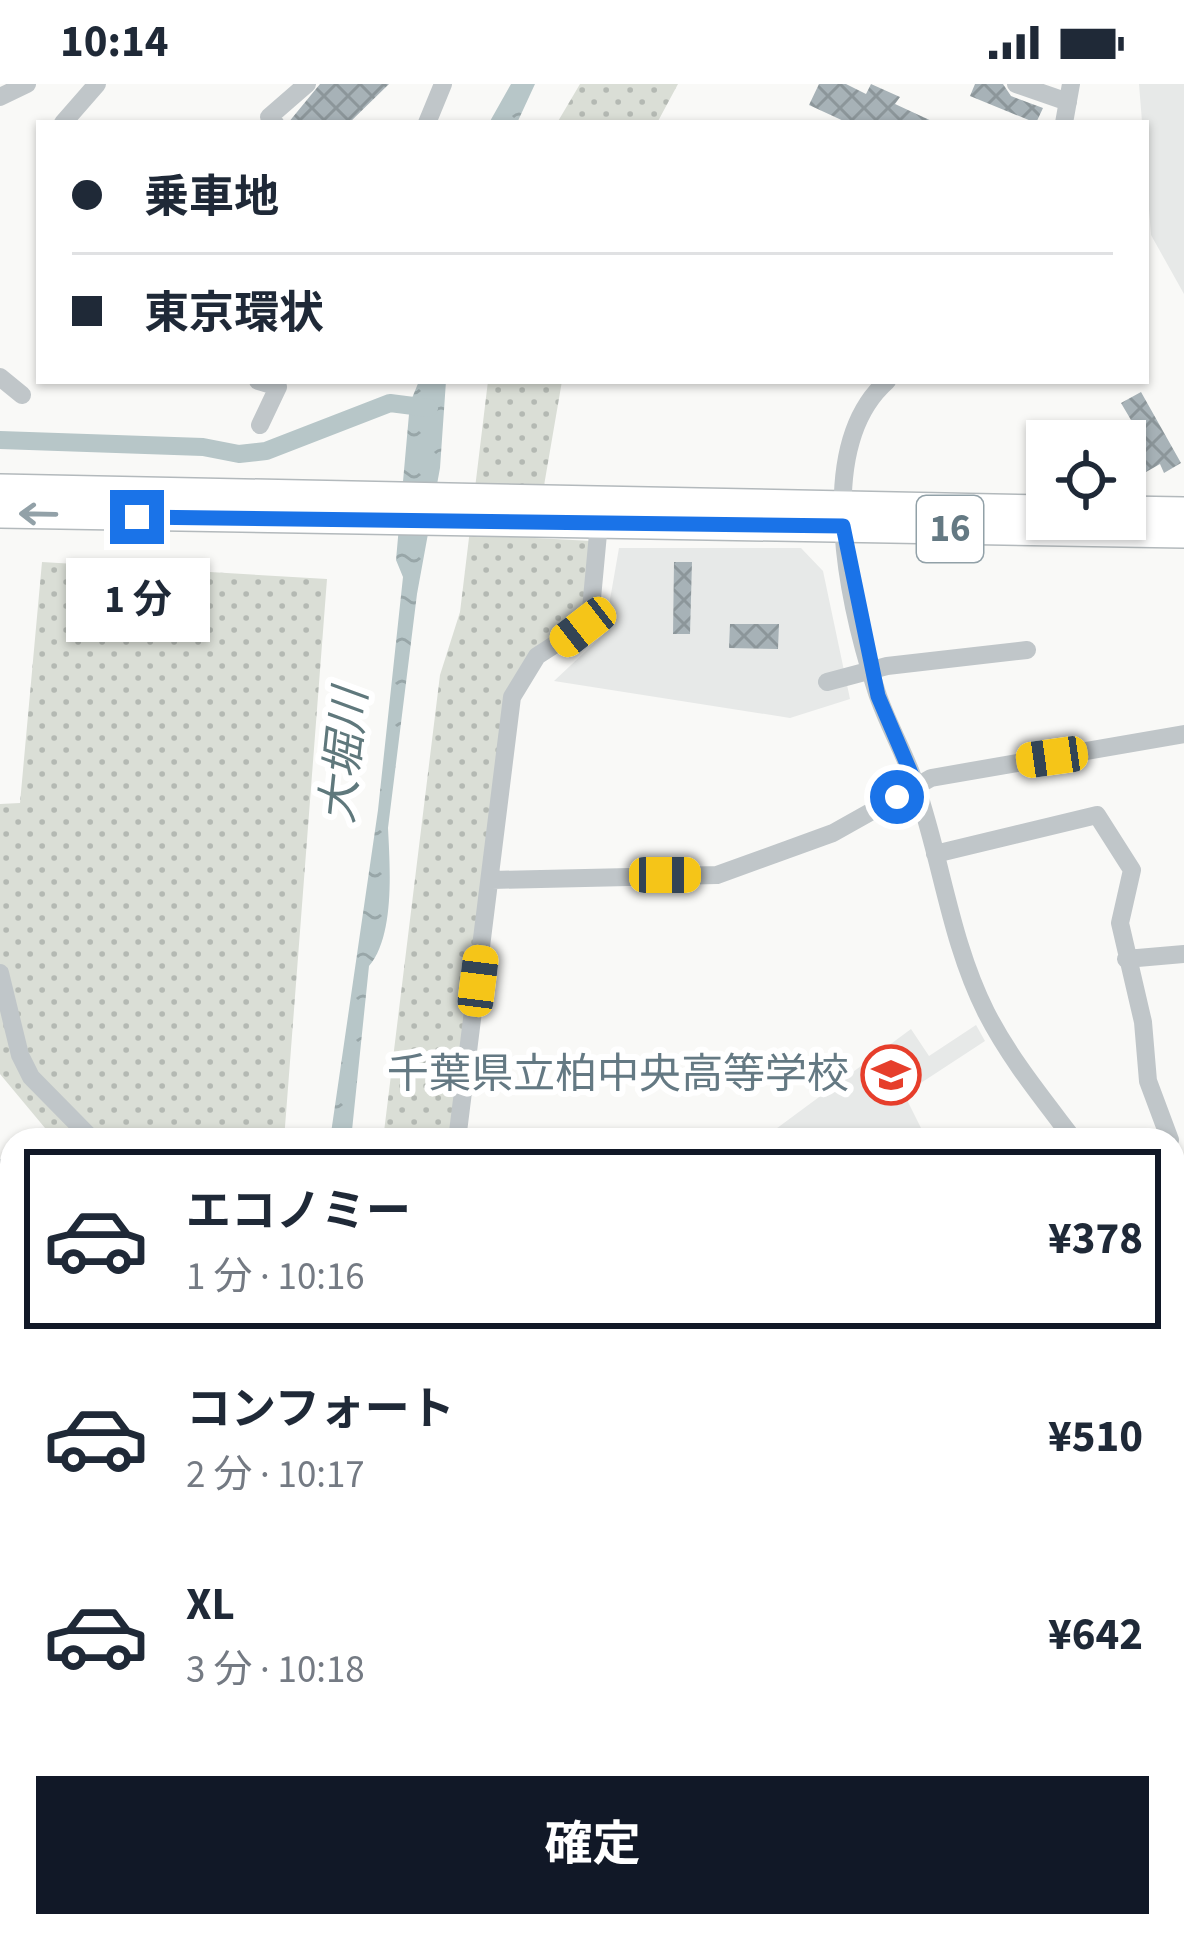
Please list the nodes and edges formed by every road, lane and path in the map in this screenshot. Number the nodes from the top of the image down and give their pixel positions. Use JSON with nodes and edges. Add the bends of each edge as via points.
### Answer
{"nodes":[{"id":1,"x":27,"y":84,"type":"edge"},
{"id":2,"x":97,"y":84,"type":"edge"},
{"id":3,"x":307,"y":84,"type":"edge"},
{"id":4,"x":443,"y":84,"type":"edge"},
{"id":5,"x":1016,"y":84,"type":"edge"},
{"id":6,"x":1070,"y":93,"type":"edge"},
{"id":7,"x":0,"y":98,"type":"edge"},
{"id":8,"x":66,"y":120,"type":"edge"},
{"id":9,"x":272,"y":120,"type":"edge"},
{"id":10,"x":428,"y":120,"type":"edge"},
{"id":11,"x":0,"y":376,"type":"edge"},
{"id":12,"x":280,"y":384,"type":"edge"},
{"id":13,"x":884,"y":384,"type":"edge"},
{"id":14,"x":22,"y":394,"type":"dead end"},
{"id":15,"x":260,"y":425,"type":"dead end"},
{"id":16,"x":0,"y":488,"type":"edge"},
{"id":17,"x":474,"y":509,"type":"junction"},
{"id":18,"x":364,"y":510,"type":"junction"},
{"id":19,"x":1026,"y":510,"type":"edge"},
{"id":20,"x":1146,"y":510,"type":"edge"},
{"id":21,"x":1184,"y":511,"type":"edge"},
{"id":22,"x":0,"y":514,"type":"edge"},
{"id":23,"x":844,"y":516,"type":"junction"},
{"id":24,"x":599,"y":523,"type":"junction"},
{"id":25,"x":1184,"y":534,"type":"edge"},
{"id":26,"x":1028,"y":650,"type":"dead end"},
{"id":27,"x":871,"y":671,"type":"junction"},
{"id":28,"x":827,"y":682,"type":"dead end"},
{"id":29,"x":1184,"y":734,"type":"edge"},
{"id":30,"x":916,"y":785,"type":"junction"},
{"id":31,"x":935,"y":854,"type":"junction"},
{"id":32,"x":492,"y":880,"type":"junction"},
{"id":33,"x":1184,"y":954,"type":"edge"},
{"id":34,"x":1126,"y":958,"type":"junction"},
{"id":35,"x":0,"y":973,"type":"edge"},
{"id":36,"x":83,"y":1128,"type":"edge"},
{"id":37,"x":459,"y":1128,"type":"edge"},
{"id":38,"x":1065,"y":1128,"type":"edge"},
{"id":39,"x":1166,"y":1128,"type":"edge"}],
"edges":[{"from":1,"to":7,"type":"street"},
{"from":2,"to":8,"type":"street"},
{"from":3,"to":9,"type":"street"},
{"from":4,"to":10,"type":"street"},
{"from":5,"to":6,"type":"street"},
{"from":11,"to":14,"type":"street"},
{"from":12,"to":15,"type":"street"},
{"from":13,"to":23,"type":"street","via":[[857,417]]},
{"from":16,"to":18,"type":"highway","number":"16"},
{"from":17,"to":18,"type":"highway","number":"16"},
{"from":17,"to":23,"type":"highway","number":"16"},
{"from":17,"to":24,"type":"highway","number":"16"},
{"from":18,"to":22,"type":"highway","number":"16","one_way":true},
{"from":19,"to":23,"type":"highway","number":"16"},
{"from":20,"to":21,"type":"highway"},
{"from":23,"to":24,"type":"highway","number":"16"},
{"from":23,"to":25,"type":"highway","number":"16"},
{"from":23,"to":27,"type":"street"},
{"from":24,"to":32,"type":"street","via":[[583,627],[537,656],[512,697]]},
{"from":26,"to":27,"type":"street"},
{"from":27,"to":28,"type":"street"},
{"from":27,"to":30,"type":"street"},
{"from":29,"to":30,"type":"street","via":[[952,772]]},
{"from":30,"to":31,"type":"street"},
{"from":30,"to":32,"type":"street","via":[[833,833],[717,875]]},
{"from":31,"to":34,"type":"street","via":[[1097,815],[1132,870],[1120,923]]},
{"from":31,"to":38,"type":"street","via":[[986,1010]]},
{"from":32,"to":37,"type":"street"},
{"from":33,"to":34,"type":"street"},
{"from":34,"to":39,"type":"street","via":[[1144,1022],[1148,1081]]},
{"from":35,"to":36,"type":"street","via":[[27,1057]]}]}
